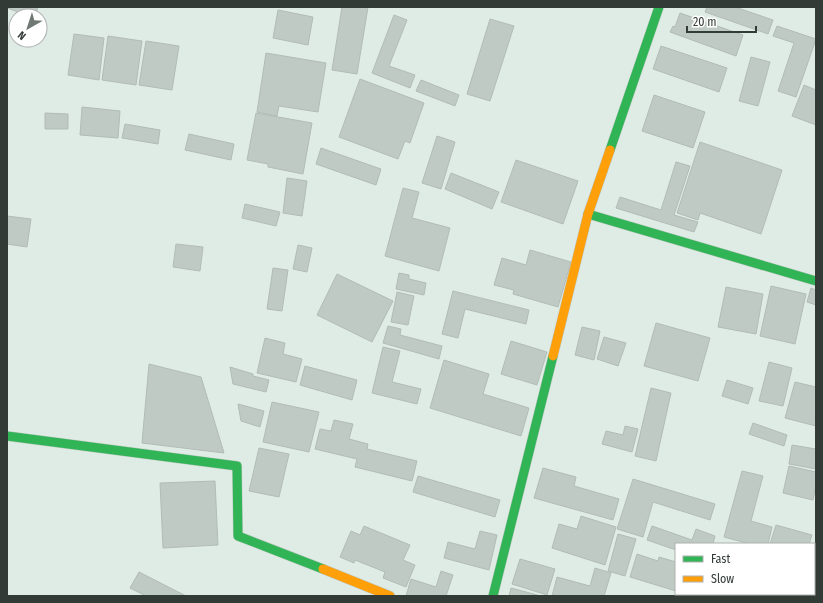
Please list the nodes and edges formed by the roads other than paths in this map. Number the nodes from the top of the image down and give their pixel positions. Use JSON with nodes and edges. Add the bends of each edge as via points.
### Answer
{"nodes":[{"id":1,"x":659,"y":7,"type":"edge"},
{"id":2,"x":588,"y":214,"type":"junction"},
{"id":3,"x":816,"y":281,"type":"edge"},
{"id":4,"x":7,"y":436,"type":"edge"},
{"id":5,"x":390,"y":596,"type":"edge"},
{"id":6,"x":492,"y":596,"type":"edge"}],
"edges":[{"from":1,"to":2,"type":"street"},
{"from":2,"to":3,"type":"street"},
{"from":2,"to":6,"type":"street"},
{"from":4,"to":5,"type":"street","via":[[237,466],[238,536]]}]}
